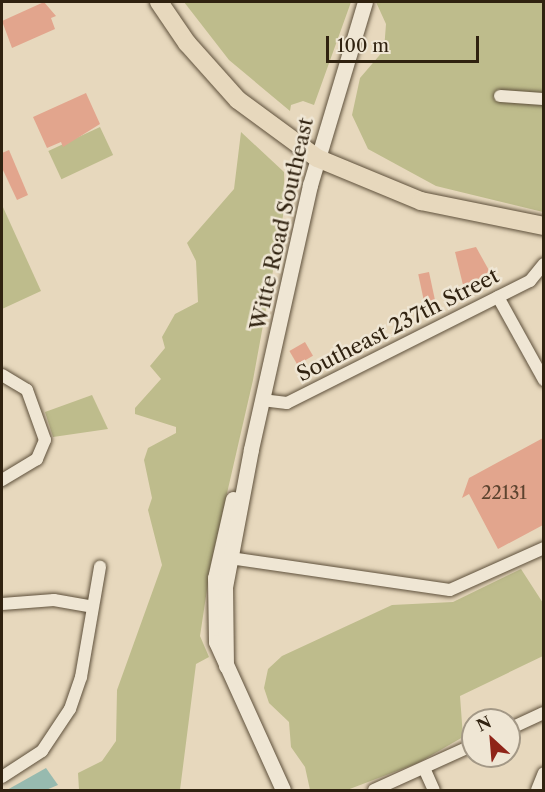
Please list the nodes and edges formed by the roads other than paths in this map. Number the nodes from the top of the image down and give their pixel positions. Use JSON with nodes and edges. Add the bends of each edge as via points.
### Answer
{"nodes":[{"id":1,"x":159,"y":2,"type":"edge"},
{"id":2,"x":365,"y":2,"type":"edge"},
{"id":3,"x":500,"y":96,"type":"dead end"},
{"id":4,"x":543,"y":99,"type":"edge"},
{"id":5,"x":317,"y":158,"type":"junction"},
{"id":6,"x":543,"y":226,"type":"edge"},
{"id":7,"x":543,"y":264,"type":"edge"},
{"id":8,"x":498,"y":297,"type":"junction"},
{"id":9,"x":2,"y":375,"type":"edge"},
{"id":10,"x":543,"y":380,"type":"edge"},
{"id":11,"x":262,"y":400,"type":"junction"},
{"id":12,"x":249,"y":458,"type":"junction"},
{"id":13,"x":2,"y":480,"type":"edge"},
{"id":14,"x":232,"y":501,"type":"junction"},
{"id":15,"x":543,"y":548,"type":"edge"},
{"id":16,"x":230,"y":558,"type":"junction"},
{"id":17,"x":100,"y":567,"type":"dead end"},
{"id":18,"x":2,"y":604,"type":"edge"},
{"id":19,"x":92,"y":607,"type":"junction"},
{"id":20,"x":226,"y":666,"type":"junction"},
{"id":21,"x":543,"y":713,"type":"edge"},
{"id":22,"x":521,"y":723,"type":"edge"},
{"id":23,"x":461,"y":751,"type":"edge"},
{"id":24,"x":424,"y":768,"type":"junction"},
{"id":25,"x":542,"y":773,"type":"edge"},
{"id":26,"x":2,"y":777,"type":"edge"},
{"id":27,"x":283,"y":790,"type":"edge"},
{"id":28,"x":374,"y":790,"type":"edge"},
{"id":29,"x":434,"y":790,"type":"edge"},
{"id":30,"x":537,"y":790,"type":"edge"}],
"edges":[{"from":1,"to":5,"type":"main road","via":[[187,43],[238,100]]},
{"from":2,"to":5,"type":"street","name":"Witte Road Southeast"},
{"from":3,"to":4,"type":"street"},
{"from":5,"to":6,"type":"main road","via":[[421,201]]},
{"from":5,"to":11,"type":"street","name":"Witte Road Southeast"},
{"from":7,"to":8,"type":"street","name":"Southeast 237th Street","via":[[530,281]]},
{"from":8,"to":10,"type":"street"},
{"from":8,"to":11,"type":"street","name":"Southeast 237th Street","via":[[287,403]]},
{"from":9,"to":13,"type":"street","via":[[27,390],[44,433],[37,459]]},
{"from":11,"to":12,"type":"street","name":"Witte Road Southeast"},
{"from":12,"to":14,"type":"street","name":"Witte Road Southeast","via":[[240,470]]},
{"from":12,"to":16,"type":"street","name":"Witte Road Southeast"},
{"from":14,"to":16,"type":"street"},
{"from":14,"to":20,"type":"street","name":"Witte Road Southeast","via":[[213,601],[216,642]]},
{"from":15,"to":16,"type":"street","via":[[450,590]]},
{"from":16,"to":20,"type":"street","name":"Witte Road Southeast","via":[[224,601]]},
{"from":17,"to":19,"type":"street"},
{"from":18,"to":19,"type":"street","via":[[54,600]]},
{"from":19,"to":26,"type":"street","via":[[81,677],[60,730],[42,751]]},
{"from":20,"to":27,"type":"street","name":"Witte Road Southeast"},
{"from":21,"to":22,"type":"street"},
{"from":23,"to":24,"type":"street"},
{"from":24,"to":28,"type":"street"},
{"from":24,"to":29,"type":"street"},
{"from":25,"to":30,"type":"street"}]}
